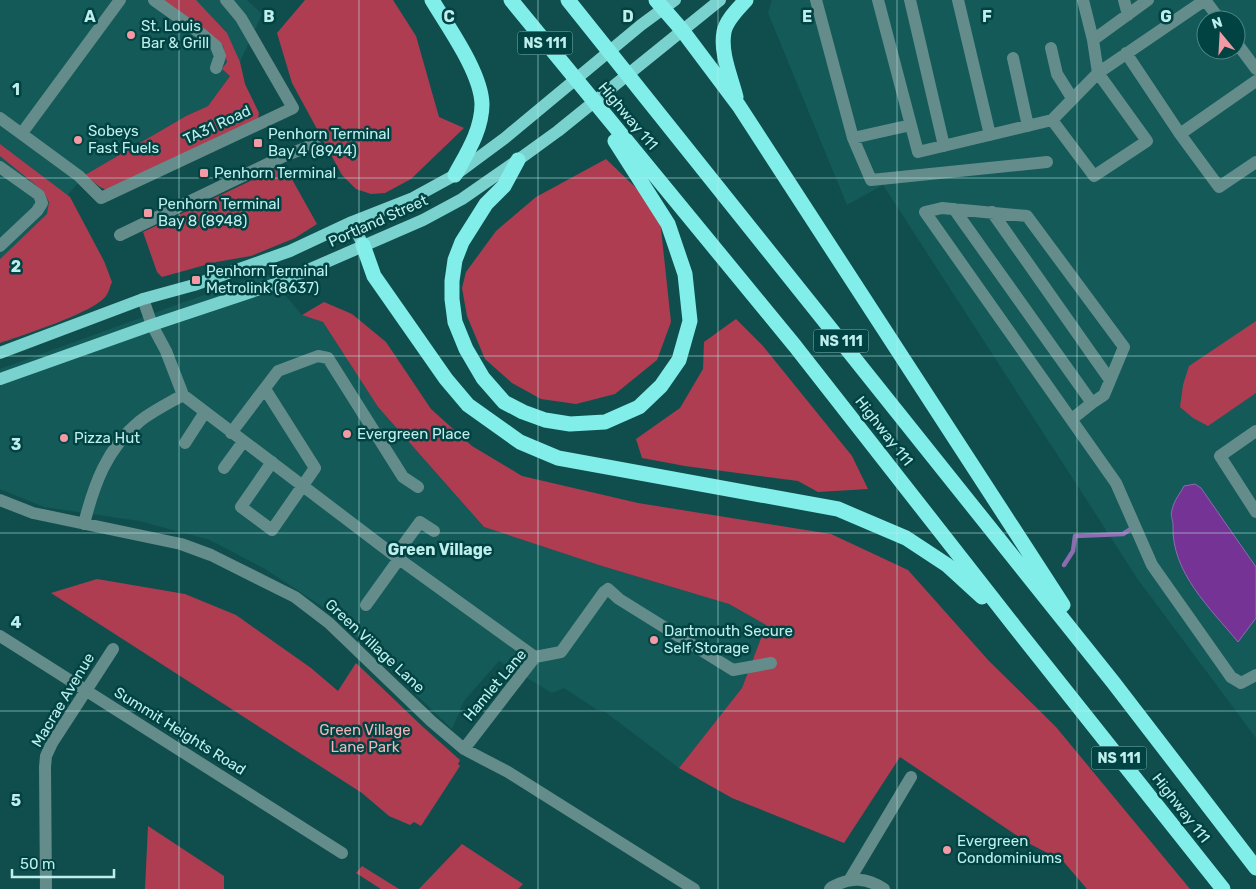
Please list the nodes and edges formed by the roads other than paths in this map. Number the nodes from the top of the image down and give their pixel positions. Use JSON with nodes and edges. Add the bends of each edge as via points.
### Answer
{"nodes":[{"id":1,"x":120,"y":0,"type":"edge"},
{"id":2,"x":154,"y":0,"type":"edge"},
{"id":3,"x":226,"y":0,"type":"edge"},
{"id":4,"x":432,"y":0,"type":"edge"},
{"id":5,"x":511,"y":0,"type":"edge"},
{"id":6,"x":568,"y":0,"type":"edge"},
{"id":7,"x":720,"y":0,"type":"edge"},
{"id":8,"x":746,"y":0,"type":"edge"},
{"id":9,"x":816,"y":0,"type":"edge"},
{"id":10,"x":878,"y":0,"type":"edge"},
{"id":11,"x":910,"y":0,"type":"edge"},
{"id":12,"x":958,"y":0,"type":"edge"},
{"id":13,"x":1083,"y":0,"type":"edge"},
{"id":14,"x":1124,"y":0,"type":"edge"},
{"id":15,"x":1148,"y":0,"type":"edge"},
{"id":16,"x":665,"y":3,"type":"edge"},
{"id":17,"x":1212,"y":10,"type":"edge"},
{"id":18,"x":1128,"y":15,"type":"junction"},
{"id":19,"x":682,"y":30,"type":"junction"},
{"id":20,"x":1093,"y":40,"type":"junction"},
{"id":21,"x":1051,"y":48,"type":"dead end"},
{"id":22,"x":1126,"y":53,"type":"junction"},
{"id":23,"x":1246,"y":56,"type":"edge"},
{"id":24,"x":1013,"y":58,"type":"dead end"},
{"id":25,"x":216,"y":68,"type":"dead end"},
{"id":26,"x":1256,"y":69,"type":"edge"},
{"id":27,"x":1098,"y":73,"type":"junction"},
{"id":28,"x":1256,"y":81,"type":"edge"},
{"id":29,"x":580,"y":87,"type":"junction"},
{"id":30,"x":1072,"y":98,"type":"junction"},
{"id":31,"x":739,"y":106,"type":"junction"},
{"id":32,"x":0,"y":118,"type":"edge"},
{"id":33,"x":1052,"y":120,"type":"junction"},
{"id":34,"x":911,"y":125,"type":"junction"},
{"id":35,"x":1028,"y":126,"type":"junction"},
{"id":36,"x":22,"y":133,"type":"junction"},
{"id":37,"x":1180,"y":134,"type":"junction"},
{"id":38,"x":990,"y":135,"type":"junction"},
{"id":39,"x":853,"y":138,"type":"junction"},
{"id":40,"x":315,"y":144,"type":"dead end"},
{"id":41,"x":944,"y":146,"type":"junction"},
{"id":42,"x":518,"y":160,"type":"junction"},
{"id":43,"x":1047,"y":162,"type":"dead end"},
{"id":44,"x":1256,"y":162,"type":"edge"},
{"id":45,"x":0,"y":166,"type":"edge"},
{"id":46,"x":455,"y":175,"type":"junction"},
{"id":47,"x":954,"y":209,"type":"junction"},
{"id":48,"x":992,"y":212,"type":"junction"},
{"id":49,"x":352,"y":222,"type":"junction"},
{"id":50,"x":120,"y":235,"type":"dead end"},
{"id":51,"x":363,"y":245,"type":"junction"},
{"id":52,"x":0,"y":246,"type":"edge"},
{"id":53,"x":143,"y":299,"type":"junction"},
{"id":54,"x":152,"y":324,"type":"junction"},
{"id":55,"x":0,"y":353,"type":"edge"},
{"id":56,"x":0,"y":379,"type":"edge"},
{"id":57,"x":1110,"y":380,"type":"junction"},
{"id":58,"x":265,"y":389,"type":"junction"},
{"id":59,"x":183,"y":395,"type":"junction"},
{"id":60,"x":1092,"y":403,"type":"junction"},
{"id":61,"x":205,"y":412,"type":"junction"},
{"id":62,"x":1072,"y":419,"type":"junction"},
{"id":63,"x":231,"y":433,"type":"junction"},
{"id":64,"x":1254,"y":435,"type":"edge"},
{"id":65,"x":243,"y":442,"type":"junction"},
{"id":66,"x":185,"y":443,"type":"dead end"},
{"id":67,"x":272,"y":462,"type":"junction"},
{"id":68,"x":224,"y":468,"type":"dead end"},
{"id":69,"x":303,"y":485,"type":"junction"},
{"id":70,"x":418,"y":487,"type":"dead end"},
{"id":71,"x":0,"y":500,"type":"edge"},
{"id":72,"x":1256,"y":512,"type":"edge"},
{"id":73,"x":84,"y":524,"type":"junction"},
{"id":74,"x":434,"y":531,"type":"dead end"},
{"id":75,"x":399,"y":560,"type":"junction"},
{"id":76,"x":366,"y":604,"type":"dead end"},
{"id":77,"x":1015,"y":628,"type":"junction"},
{"id":78,"x":0,"y":636,"type":"edge"},
{"id":79,"x":113,"y":649,"type":"dead end"},
{"id":80,"x":535,"y":658,"type":"junction"},
{"id":81,"x":771,"y":663,"type":"dead end"},
{"id":82,"x":1256,"y":675,"type":"edge"},
{"id":83,"x":1113,"y":682,"type":"junction"},
{"id":84,"x":86,"y":691,"type":"junction"},
{"id":85,"x":464,"y":749,"type":"junction"},
{"id":86,"x":911,"y":777,"type":"dead end"},
{"id":87,"x":342,"y":853,"type":"dead end"},
{"id":88,"x":1256,"y":868,"type":"edge"},
{"id":89,"x":850,"y":879,"type":"junction"},
{"id":90,"x":46,"y":889,"type":"edge"},
{"id":91,"x":694,"y":889,"type":"edge"},
{"id":92,"x":830,"y":889,"type":"edge"},
{"id":93,"x":884,"y":889,"type":"edge"},
{"id":94,"x":1223,"y":889,"type":"edge"}],
"edges":[{"from":1,"to":36,"type":"street"},
{"from":2,"to":25,"type":"street","via":[[216,46],[220,56]]},
{"from":3,"to":36,"type":"street","name":"TA31 Road","via":[[241,18],[293,108],[101,198],[79,176]]},
{"from":4,"to":46,"type":"highway","via":[[468,60],[482,103],[474,140]]},
{"from":5,"to":29,"type":"highway","name":"Highway 111","number":"NS 111"},
{"from":6,"to":83,"type":"highway","name":"Highway 111","number":"NS 111"},
{"from":7,"to":19,"type":"main road","name":"Portland Street"},
{"from":8,"to":31,"type":"highway","via":[[724,31],[724,53]]},
{"from":9,"to":39,"type":"street"},
{"from":10,"to":34,"type":"street"},
{"from":11,"to":41,"type":"street"},
{"from":12,"to":38,"type":"street"},
{"from":13,"to":20,"type":"street"},
{"from":14,"to":18,"type":"street"},
{"from":15,"to":18,"type":"street"},
{"from":16,"to":19,"type":"highway"},
{"from":16,"to":46,"type":"main road","name":"Portland Street","via":[[505,138]]},
{"from":17,"to":22,"type":"street","via":[[1205,0]]},
{"from":18,"to":20,"type":"street"},
{"from":19,"to":31,"type":"highway"},
{"from":19,"to":42,"type":"main road","name":"Portland Street"},
{"from":20,"to":27,"type":"street"},
{"from":21,"to":30,"type":"street","via":[[1058,74]]},
{"from":22,"to":27,"type":"street"},
{"from":22,"to":37,"type":"street"},
{"from":23,"to":26,"type":"street"},
{"from":24,"to":35,"type":"street"},
{"from":27,"to":30,"type":"street"},
{"from":27,"to":33,"type":"street","via":[[1147,141],[1094,176]]},
{"from":28,"to":37,"type":"street"},
{"from":29,"to":42,"type":"highway","via":[[668,224],[685,274],[690,321],[679,360],[661,386],[639,408],[604,422],[570,424],[545,420],[504,402],[483,378],[466,349],[455,322],[452,298],[455,260],[462,242],[486,204],[504,186]]},
{"from":29,"to":77,"type":"highway","name":"Highway 111","number":"NS 111","via":[[795,346]]},
{"from":30,"to":33,"type":"street"},
{"from":31,"to":83,"type":"highway"},
{"from":32,"to":36,"type":"street"},
{"from":33,"to":35,"type":"street"},
{"from":34,"to":39,"type":"street"},
{"from":34,"to":41,"type":"street","via":[[918,152]]},
{"from":35,"to":38,"type":"street"},
{"from":37,"to":44,"type":"street","via":[[1219,187]]},
{"from":38,"to":41,"type":"street"},
{"from":39,"to":43,"type":"street","via":[[871,180]]},
{"from":40,"to":50,"type":"street"},
{"from":42,"to":51,"type":"main road","name":"Portland Street","via":[[462,199]]},
{"from":45,"to":52,"type":"street","via":[[40,195],[42,203]]},
{"from":46,"to":49,"type":"main road","name":"Portland Street","via":[[413,198]]},
{"from":47,"to":48,"type":"street"},
{"from":47,"to":60,"type":"street"},
{"from":47,"to":62,"type":"street","via":[[925,212]]},
{"from":48,"to":57,"type":"street"},
{"from":48,"to":57,"type":"street","via":[[1027,216],[1124,347]]},
{"from":49,"to":51,"type":"main road"},
{"from":49,"to":53,"type":"main road","name":"Portland Street","via":[[290,251]]},
{"from":51,"to":54,"type":"main road","name":"Portland Street","via":[[278,283]]},
{"from":51,"to":77,"type":"highway","via":[[374,276],[446,379],[468,405],[520,442],[558,458],[838,509],[906,538],[947,565]]},
{"from":53,"to":54,"type":"street"},
{"from":53,"to":55,"type":"main road","name":"Portland Street"},
{"from":54,"to":56,"type":"main road","name":"Portland Street"},
{"from":54,"to":59,"type":"street"},
{"from":57,"to":60,"type":"street","via":[[1104,395]]},
{"from":58,"to":63,"type":"street"},
{"from":58,"to":69,"type":"street","via":[[316,468]]},
{"from":58,"to":70,"type":"street","via":[[278,371],[318,356],[328,358],[403,477]]},
{"from":59,"to":61,"type":"street"},
{"from":59,"to":73,"type":"street","via":[[141,420],[114,448],[93,489]]},
{"from":60,"to":62,"type":"street"},
{"from":61,"to":63,"type":"street"},
{"from":61,"to":66,"type":"street"},
{"from":62,"to":82,"type":"street","via":[[1116,483],[1152,565],[1230,676],[1241,683]]},
{"from":63,"to":65,"type":"street"},
{"from":64,"to":72,"type":"street","via":[[1220,456]]},
{"from":65,"to":67,"type":"street"},
{"from":65,"to":68,"type":"street"},
{"from":67,"to":69,"type":"street"},
{"from":67,"to":69,"type":"street","via":[[241,507],[272,530]]},
{"from":69,"to":75,"type":"street"},
{"from":71,"to":73,"type":"street","name":"Green Village Lane","via":[[33,513]]},
{"from":73,"to":85,"type":"street","name":"Green Village Lane","via":[[181,544],[211,555],[295,597],[329,622]]},
{"from":74,"to":75,"type":"street","via":[[420,522],[401,548]]},
{"from":75,"to":76,"type":"street"},
{"from":75,"to":80,"type":"street"},
{"from":77,"to":94,"type":"highway","name":"Highway 111","number":"NS 111"},
{"from":78,"to":84,"type":"street","name":"Summit Heights Road"},
{"from":79,"to":84,"type":"street","name":"Macrae Avenue"},
{"from":80,"to":81,"type":"street","name":"Hamlet Lane","via":[[561,652],[608,590],[733,670]]},
{"from":80,"to":85,"type":"street","name":"Hamlet Lane"},
{"from":83,"to":88,"type":"highway","name":"Highway 111","number":"NS 111"},
{"from":84,"to":87,"type":"street","name":"Summit Heights Road"},
{"from":84,"to":90,"type":"street","name":"Macrae Avenue","via":[[52,743],[45,760]]},
{"from":85,"to":91,"type":"street","name":"Green Village Lane","via":[[508,772]]},
{"from":86,"to":89,"type":"street"},
{"from":89,"to":92,"type":"street"},
{"from":89,"to":93,"type":"street","via":[[863,879]]}]}
